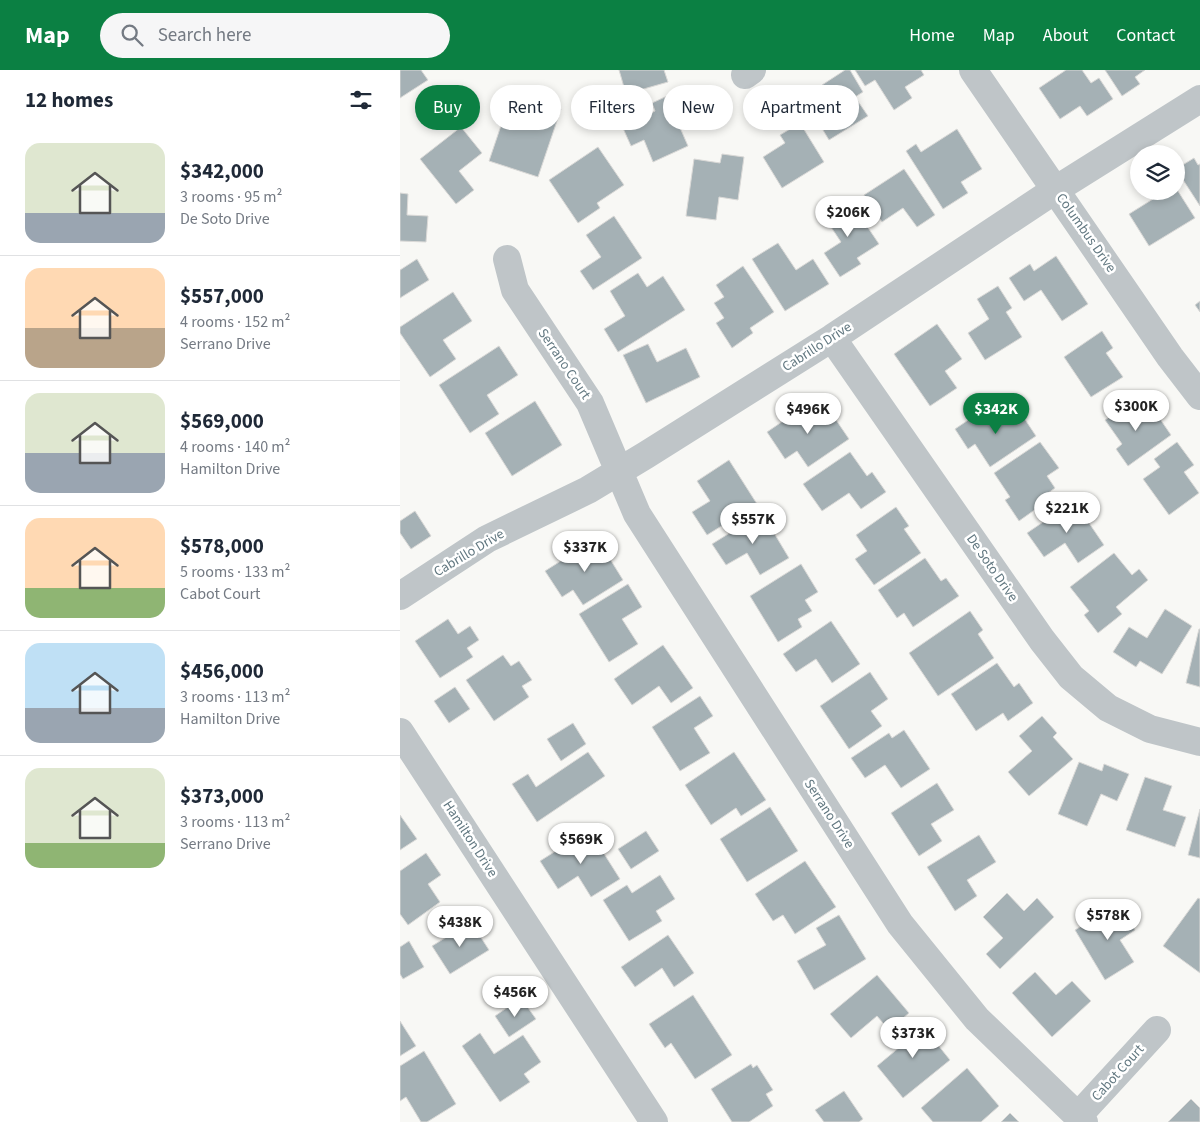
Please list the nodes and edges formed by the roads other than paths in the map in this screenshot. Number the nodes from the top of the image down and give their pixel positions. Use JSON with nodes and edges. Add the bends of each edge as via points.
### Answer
{"nodes":[{"id":1,"x":973,"y":70,"type":"edge"},
{"id":2,"x":1200,"y":99,"type":"edge"},
{"id":3,"x":1055,"y":190,"type":"junction"},
{"id":4,"x":508,"y":259,"type":"dead end"},
{"id":5,"x":832,"y":338,"type":"junction"},
{"id":6,"x":1200,"y":396,"type":"edge"},
{"id":7,"x":619,"y":472,"type":"junction"},
{"id":8,"x":400,"y":596,"type":"edge"},
{"id":9,"x":400,"y":732,"type":"edge"},
{"id":10,"x":1200,"y":742,"type":"edge"},
{"id":11,"x":1157,"y":1030,"type":"dead end"},
{"id":12,"x":1081,"y":1119,"type":"edge"},
{"id":13,"x":654,"y":1122,"type":"edge"}],
"edges":[{"from":1,"to":3,"type":"street","name":"Columbus Drive"},
{"from":2,"to":3,"type":"street","name":"Cabrillo Drive"},
{"from":3,"to":5,"type":"street","name":"Cabrillo Drive"},
{"from":3,"to":6,"type":"street","name":"Columbus Drive"},
{"from":4,"to":7,"type":"street","name":"Serrano Court","via":[[515,290],[590,403]]},
{"from":5,"to":7,"type":"street","name":"Cabrillo Drive"},
{"from":5,"to":10,"type":"street","name":"De Soto Drive","via":[[1042,640],[1072,677],[1108,708],[1150,729]]},
{"from":7,"to":8,"type":"street","name":"Cabrillo Drive","via":[[487,539]]},
{"from":7,"to":12,"type":"street","name":"Serrano Drive","via":[[637,514],[900,924],[977,1020]]},
{"from":9,"to":13,"type":"street","name":"Hamilton Drive"},
{"from":11,"to":12,"type":"street","name":"Cabot Court"}]}
